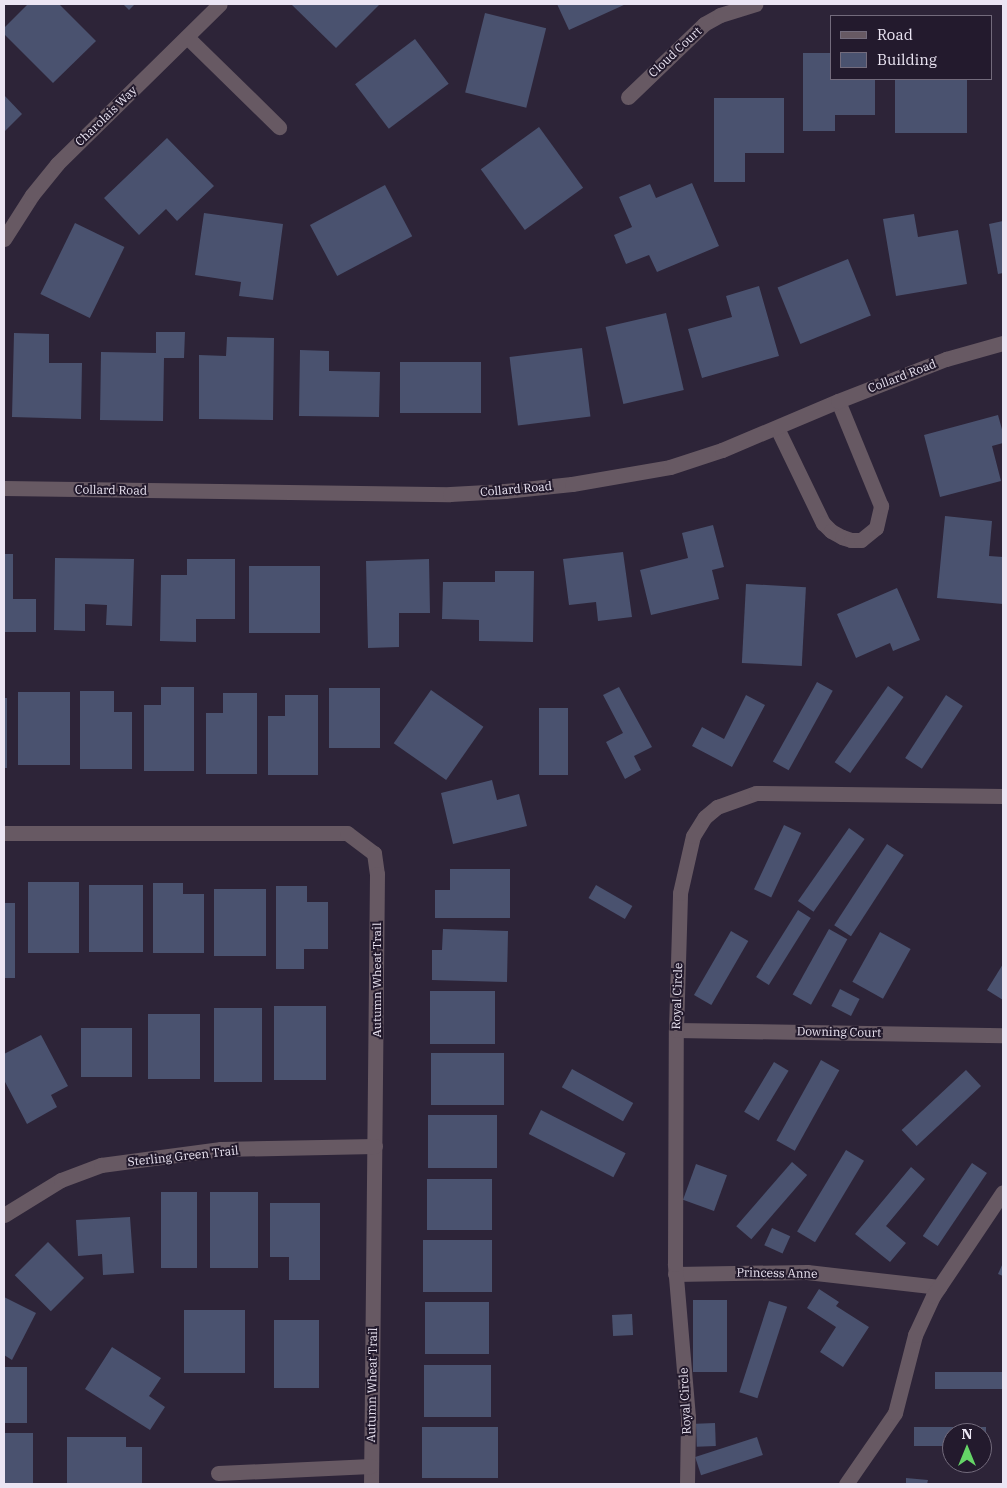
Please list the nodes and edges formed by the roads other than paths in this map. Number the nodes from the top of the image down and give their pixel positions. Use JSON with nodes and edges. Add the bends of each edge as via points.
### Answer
{"nodes":[{"id":1,"x":220,"y":4,"type":"edge"},
{"id":2,"x":755,"y":4,"type":"edge"},
{"id":3,"x":187,"y":37,"type":"junction"},
{"id":4,"x":628,"y":97,"type":"dead end"},
{"id":5,"x":279,"y":127,"type":"dead end"},
{"id":6,"x":4,"y":239,"type":"edge"},
{"id":7,"x":1003,"y":343,"type":"edge"},
{"id":8,"x":838,"y":401,"type":"junction"},
{"id":9,"x":777,"y":428,"type":"junction"},
{"id":10,"x":4,"y":488,"type":"edge"},
{"id":11,"x":1003,"y":796,"type":"edge"},
{"id":12,"x":4,"y":833,"type":"edge"},
{"id":13,"x":676,"y":1030,"type":"junction"},
{"id":14,"x":1003,"y":1035,"type":"edge"},
{"id":15,"x":375,"y":1146,"type":"junction"},
{"id":16,"x":1003,"y":1192,"type":"edge"},
{"id":17,"x":4,"y":1214,"type":"edge"},
{"id":18,"x":675,"y":1274,"type":"junction"},
{"id":19,"x":939,"y":1287,"type":"junction"},
{"id":20,"x":371,"y":1466,"type":"junction"},
{"id":21,"x":218,"y":1473,"type":"dead end"},
{"id":22,"x":371,"y":1484,"type":"edge"},
{"id":23,"x":687,"y":1484,"type":"edge"},
{"id":24,"x":846,"y":1484,"type":"edge"}],
"edges":[{"from":1,"to":3,"type":"street","name":"Charolais Way"},
{"from":2,"to":4,"type":"street","name":"Cloud Court","via":[[720,15],[704,24]]},
{"from":3,"to":5,"type":"street"},
{"from":3,"to":6,"type":"street","name":"Charolais Way","via":[[57,164],[32,195]]},
{"from":7,"to":8,"type":"street","name":"Collard Road","via":[[946,359]]},
{"from":8,"to":9,"type":"street","name":"Collard Road"},
{"from":8,"to":9,"type":"street","via":[[881,506],[876,528],[861,540],[842,537],[823,523]]},
{"from":9,"to":10,"type":"street","name":"Collard Road","via":[[670,467],[598,480],[505,491],[440,494]]},
{"from":11,"to":13,"type":"street","name":"Royal Circle","via":[[756,793],[717,807],[692,836],[680,892]]},
{"from":12,"to":15,"type":"street","name":"Autumn Wheat Trail","via":[[347,833],[374,853],[377,874]]},
{"from":13,"to":14,"type":"street","name":"Downing Court"},
{"from":13,"to":18,"type":"street","name":"Royal Circle"},
{"from":15,"to":17,"type":"street","name":"Sterling Green Trail","via":[[221,1149],[101,1165],[61,1180]]},
{"from":15,"to":20,"type":"street","name":"Autumn Wheat Trail"},
{"from":16,"to":19,"type":"street"},
{"from":18,"to":19,"type":"street","name":"Princess Anne","via":[[807,1272]]},
{"from":18,"to":23,"type":"street","name":"Royal Circle","via":[[688,1417]]},
{"from":19,"to":24,"type":"street","via":[[915,1335],[895,1413]]},
{"from":20,"to":21,"type":"street"},
{"from":20,"to":22,"type":"street","name":"Autumn Wheat Trail"}]}
